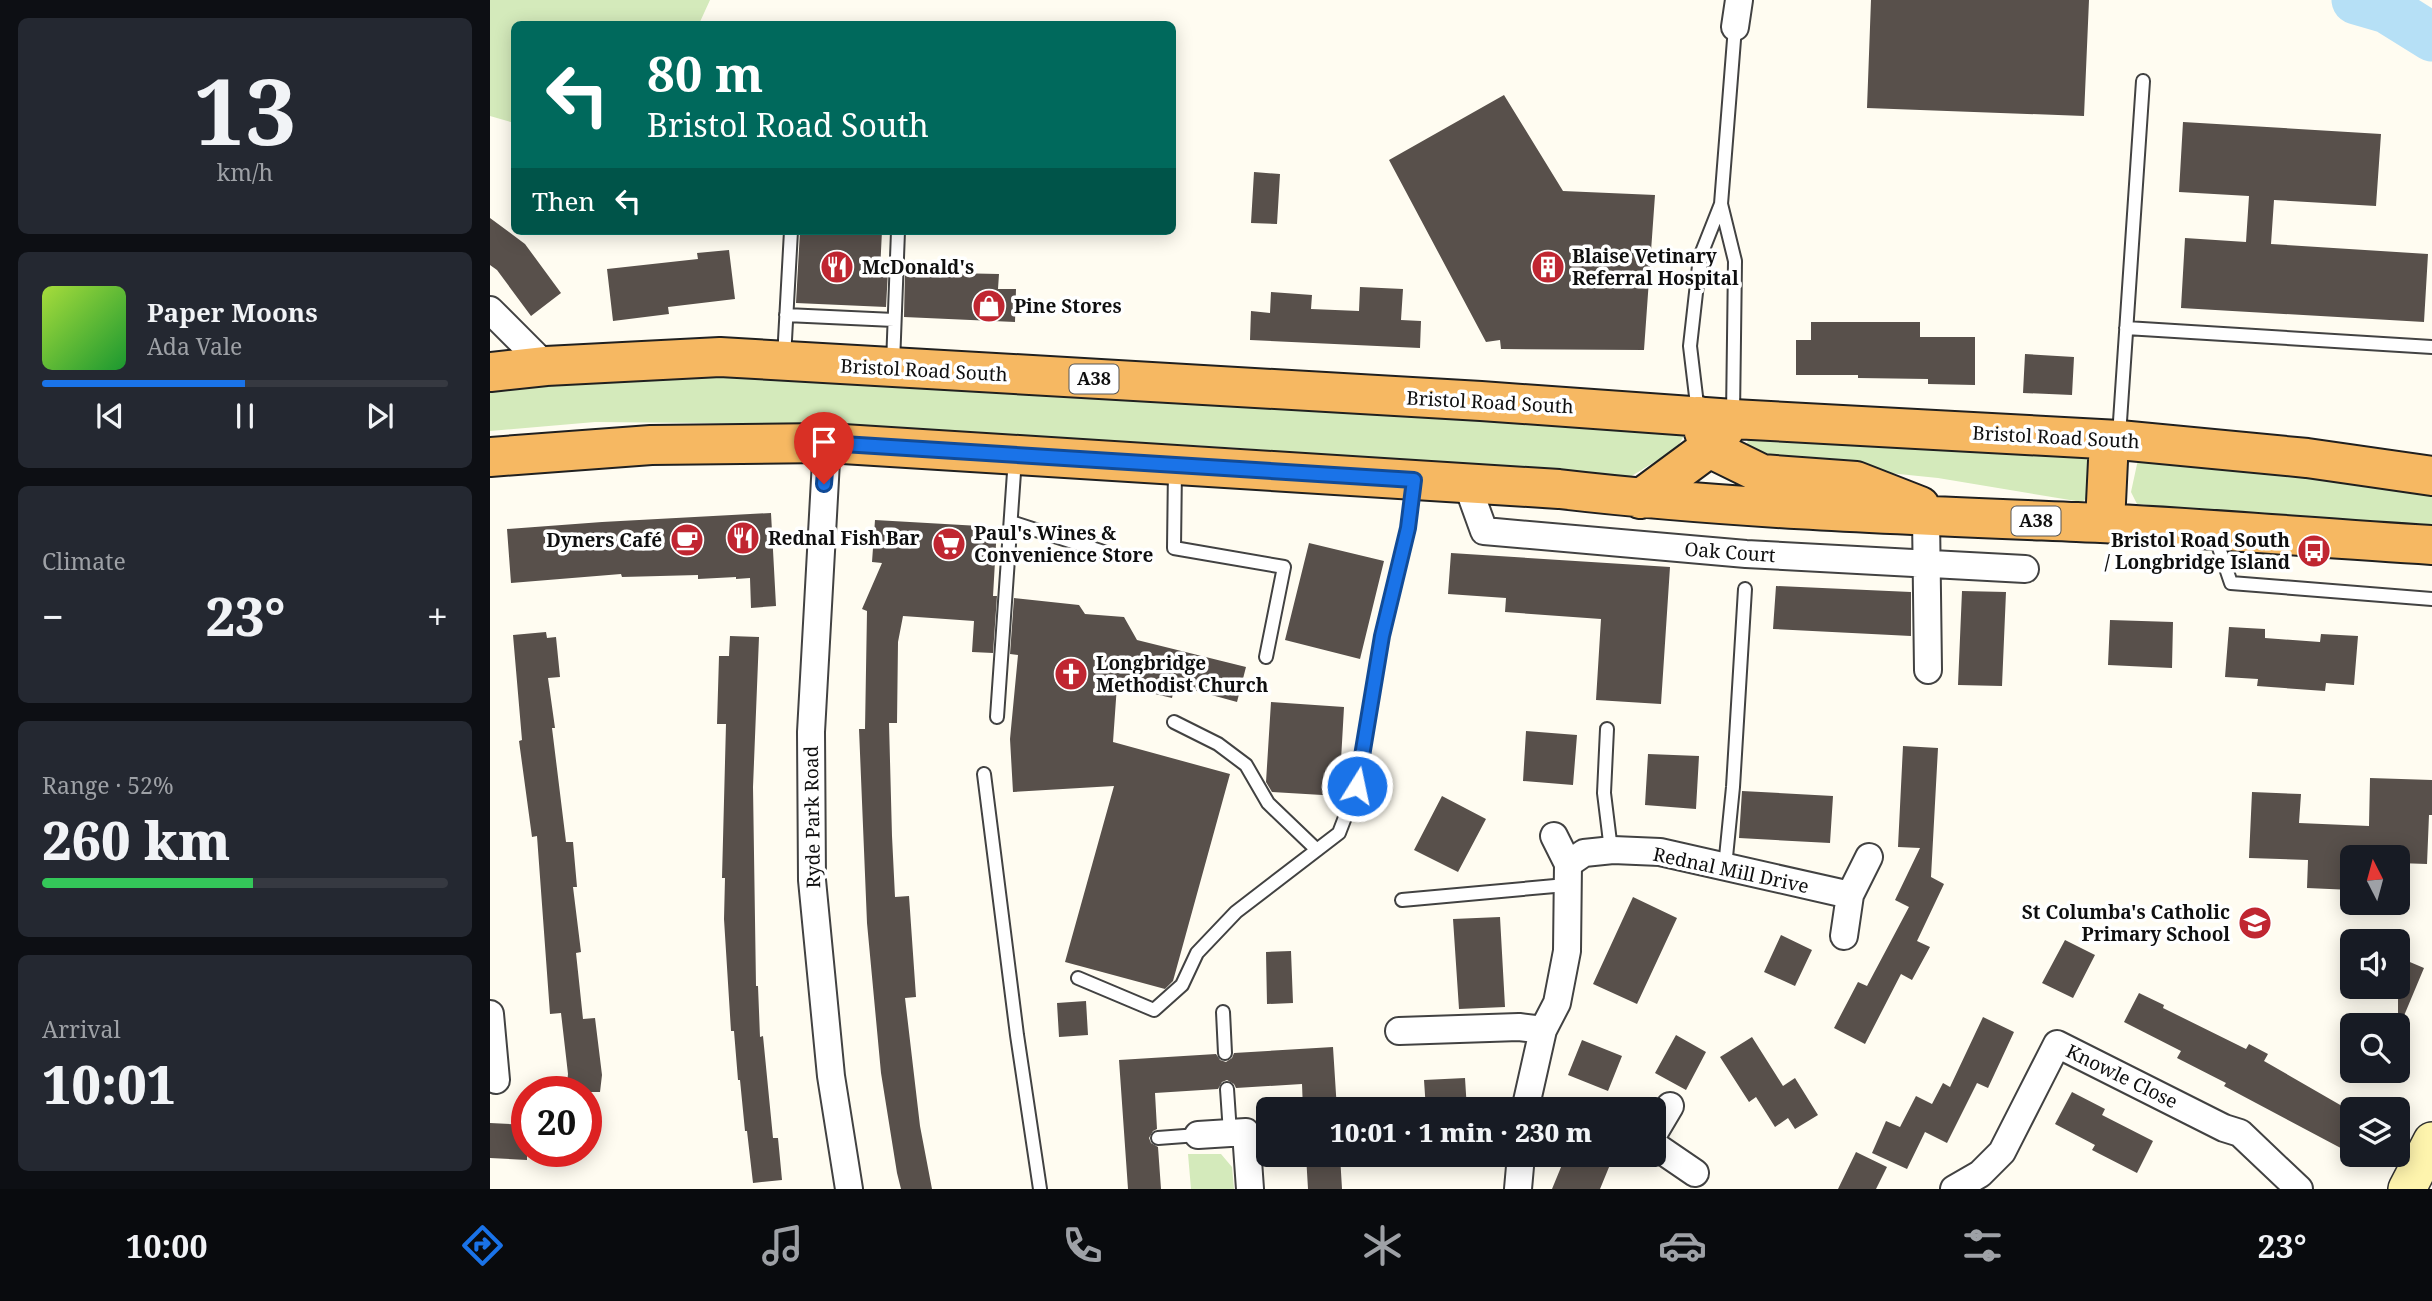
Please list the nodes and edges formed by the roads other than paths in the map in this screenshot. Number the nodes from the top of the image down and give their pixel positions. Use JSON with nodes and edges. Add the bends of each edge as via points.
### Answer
{"nodes":[{"id":1,"x":1739,"y":0,"type":"edge"},
{"id":2,"x":1735,"y":27,"type":"joint"},
{"id":3,"x":2143,"y":81,"type":"dead end"},
{"id":4,"x":1721,"y":204,"type":"junction"},
{"id":5,"x":791,"y":235,"type":"edge"},
{"id":6,"x":898,"y":235,"type":"edge"},
{"id":7,"x":490,"y":310,"type":"edge"},
{"id":8,"x":786,"y":315,"type":"junction"},
{"id":9,"x":894,"y":320,"type":"junction"},
{"id":10,"x":2126,"y":328,"type":"junction"},
{"id":11,"x":2432,"y":347,"type":"edge"},
{"id":12,"x":784,"y":361,"type":"junction"},
{"id":13,"x":546,"y":366,"type":"junction"},
{"id":14,"x":892,"y":368,"type":"junction"},
{"id":15,"x":490,"y":372,"type":"edge"},
{"id":16,"x":1714,"y":428,"type":"junction"},
{"id":17,"x":2114,"y":440,"type":"junction"},
{"id":18,"x":827,"y":443,"type":"junction"},
{"id":19,"x":1016,"y":454,"type":"junction"},
{"id":20,"x":490,"y":457,"type":"edge"},
{"id":21,"x":1175,"y":464,"type":"junction"},
{"id":22,"x":2432,"y":475,"type":"edge"},
{"id":23,"x":1414,"y":480,"type":"junction"},
{"id":24,"x":1467,"y":484,"type":"junction"},
{"id":25,"x":1640,"y":499,"type":"junction"},
{"id":26,"x":1937,"y":518,"type":"junction"},
{"id":27,"x":1011,"y":522,"type":"junction"},
{"id":28,"x":2105,"y":523,"type":"junction"},
{"id":29,"x":2214,"y":531,"type":"junction"},
{"id":30,"x":2432,"y":545,"type":"edge"},
{"id":31,"x":1110,"y":554,"type":"dead end"},
{"id":32,"x":1928,"y":565,"type":"junction"},
{"id":33,"x":2025,"y":569,"type":"dead end"},
{"id":34,"x":1745,"y":589,"type":"dead end"},
{"id":35,"x":2432,"y":599,"type":"edge"},
{"id":36,"x":1266,"y":657,"type":"dead end"},
{"id":37,"x":1928,"y":670,"type":"dead end"},
{"id":38,"x":997,"y":717,"type":"dead end"},
{"id":39,"x":1174,"y":722,"type":"dead end"},
{"id":40,"x":1607,"y":729,"type":"dead end"},
{"id":41,"x":984,"y":774,"type":"dead end"},
{"id":42,"x":1554,"y":836,"type":"dead end"},
{"id":43,"x":1317,"y":850,"type":"junction"},
{"id":44,"x":1611,"y":850,"type":"junction"},
{"id":45,"x":1869,"y":857,"type":"dead end"},
{"id":46,"x":1725,"y":867,"type":"junction"},
{"id":47,"x":1567,"y":875,"type":"junction"},
{"id":48,"x":1850,"y":895,"type":"junction"},
{"id":49,"x":1402,"y":900,"type":"dead end"},
{"id":50,"x":1844,"y":936,"type":"dead end"},
{"id":51,"x":1078,"y":978,"type":"dead end"},
{"id":52,"x":1223,"y":1012,"type":"dead end"},
{"id":53,"x":491,"y":1028,"type":"edge"},
{"id":54,"x":1543,"y":1030,"type":"junction"},
{"id":55,"x":1399,"y":1031,"type":"dead end"},
{"id":56,"x":1225,"y":1053,"type":"dead end"},
{"id":57,"x":496,"y":1080,"type":"dead end"},
{"id":58,"x":1227,"y":1088,"type":"dead end"},
{"id":59,"x":1534,"y":1097,"type":"edge"},
{"id":60,"x":1670,"y":1106,"type":"dead end"},
{"id":61,"x":1666,"y":1113,"type":"edge"},
{"id":62,"x":1230,"y":1133,"type":"junction"},
{"id":63,"x":1198,"y":1135,"type":"joint"},
{"id":64,"x":1158,"y":1138,"type":"dead end"},
{"id":65,"x":2432,"y":1141,"type":"edge"},
{"id":66,"x":1666,"y":1153,"type":"edge"},
{"id":67,"x":1520,"y":1167,"type":"edge"},
{"id":68,"x":1695,"y":1173,"type":"dead end"},
{"id":69,"x":849,"y":1189,"type":"edge"},
{"id":70,"x":1040,"y":1189,"type":"edge"},
{"id":71,"x":1250,"y":1189,"type":"edge"},
{"id":72,"x":1518,"y":1189,"type":"edge"},
{"id":73,"x":1954,"y":1189,"type":"edge"},
{"id":74,"x":2299,"y":1189,"type":"edge"},
{"id":75,"x":2407,"y":1189,"type":"edge"}],
"edges":[{"from":1,"to":2,"type":"street"},
{"from":2,"to":4,"type":"lane"},
{"from":3,"to":10,"type":"lane"},
{"from":4,"to":16,"type":"lane","via":[[1735,261]]},
{"from":4,"to":16,"type":"lane","via":[[1699,257],[1690,346]]},
{"from":5,"to":8,"type":"lane"},
{"from":6,"to":9,"type":"lane"},
{"from":7,"to":13,"type":"street"},
{"from":8,"to":9,"type":"lane"},
{"from":8,"to":12,"type":"lane"},
{"from":9,"to":14,"type":"lane"},
{"from":10,"to":11,"type":"lane"},
{"from":10,"to":17,"type":"lane"},
{"from":12,"to":13,"type":"highway","name":"Bristol Road South","number":"A38","via":[[720,358]]},
{"from":12,"to":14,"type":"highway","name":"Bristol Road South","number":"A38"},
{"from":13,"to":15,"type":"highway","name":"Bristol Road South","number":"A38"},
{"from":14,"to":16,"type":"highway","name":"Bristol Road South","number":"A38"},
{"from":16,"to":17,"type":"highway","name":"Bristol Road South","number":"A38"},
{"from":16,"to":25,"type":"highway"},
{"from":16,"to":26,"type":"highway","via":[[1762,474],[1856,481]]},
{"from":17,"to":22,"type":"highway","name":"Bristol Road South","number":"A38"},
{"from":17,"to":28,"type":"highway"},
{"from":18,"to":19,"type":"highway","number":"A38"},
{"from":18,"to":20,"type":"highway","number":"A38","via":[[651,445]]},
{"from":18,"to":69,"type":"street","name":"Ryde Park Road","via":[[811,732],[812,880],[831,1076]]},
{"from":19,"to":21,"type":"highway","number":"A38"},
{"from":19,"to":27,"type":"lane"},
{"from":21,"to":23,"type":"highway","number":"A38"},
{"from":21,"to":36,"type":"lane","via":[[1174,548],[1284,567]]},
{"from":23,"to":24,"type":"highway","number":"A38"},
{"from":23,"to":43,"type":"lane","via":[[1357,786],[1339,833]]},
{"from":24,"to":25,"type":"highway","number":"A38"},
{"from":24,"to":32,"type":"street","name":"Oak Court","via":[[1484,531]]},
{"from":25,"to":26,"type":"highway","number":"A38"},
{"from":26,"to":28,"type":"highway","number":"A38"},
{"from":26,"to":32,"type":"street"},
{"from":27,"to":31,"type":"lane"},
{"from":27,"to":38,"type":"lane"},
{"from":28,"to":29,"type":"highway","number":"A38"},
{"from":29,"to":30,"type":"highway","number":"A38"},
{"from":29,"to":35,"type":"lane","via":[[2231,583]]},
{"from":32,"to":33,"type":"street","name":"Oak Court"},
{"from":32,"to":37,"type":"street"},
{"from":34,"to":46,"type":"lane"},
{"from":39,"to":43,"type":"lane","via":[[1218,744],[1246,765],[1268,803]]},
{"from":40,"to":44,"type":"lane","via":[[1604,793]]},
{"from":41,"to":70,"type":"lane"},
{"from":42,"to":47,"type":"street"},
{"from":43,"to":51,"type":"lane","via":[[1236,912],[1197,953],[1182,985],[1154,1010]]},
{"from":44,"to":46,"type":"street","name":"Rednal Mill Drive","via":[[1660,852]]},
{"from":44,"to":47,"type":"street","name":"Rednal Mill Drive","via":[[1584,853]]},
{"from":45,"to":48,"type":"street"},
{"from":46,"to":48,"type":"street","name":"Rednal Mill Drive"},
{"from":47,"to":49,"type":"lane"},
{"from":47,"to":54,"type":"street","via":[[1567,951],[1557,1003]]},
{"from":48,"to":50,"type":"street"},
{"from":52,"to":56,"type":"lane"},
{"from":53,"to":57,"type":"street"},
{"from":54,"to":55,"type":"street"},
{"from":54,"to":59,"type":"street"},
{"from":58,"to":62,"type":"lane"},
{"from":60,"to":61,"type":"street"},
{"from":62,"to":63,"type":"street"},
{"from":62,"to":71,"type":"street","via":[[1246,1132]]},
{"from":63,"to":64,"type":"lane"},
{"from":65,"to":75,"type":"main road"},
{"from":66,"to":68,"type":"street"},
{"from":67,"to":72,"type":"street"},
{"from":73,"to":74,"type":"street","name":"Knowle Close","via":[[1980,1174],[2002,1152],[2057,1044],[2239,1133]]}]}
